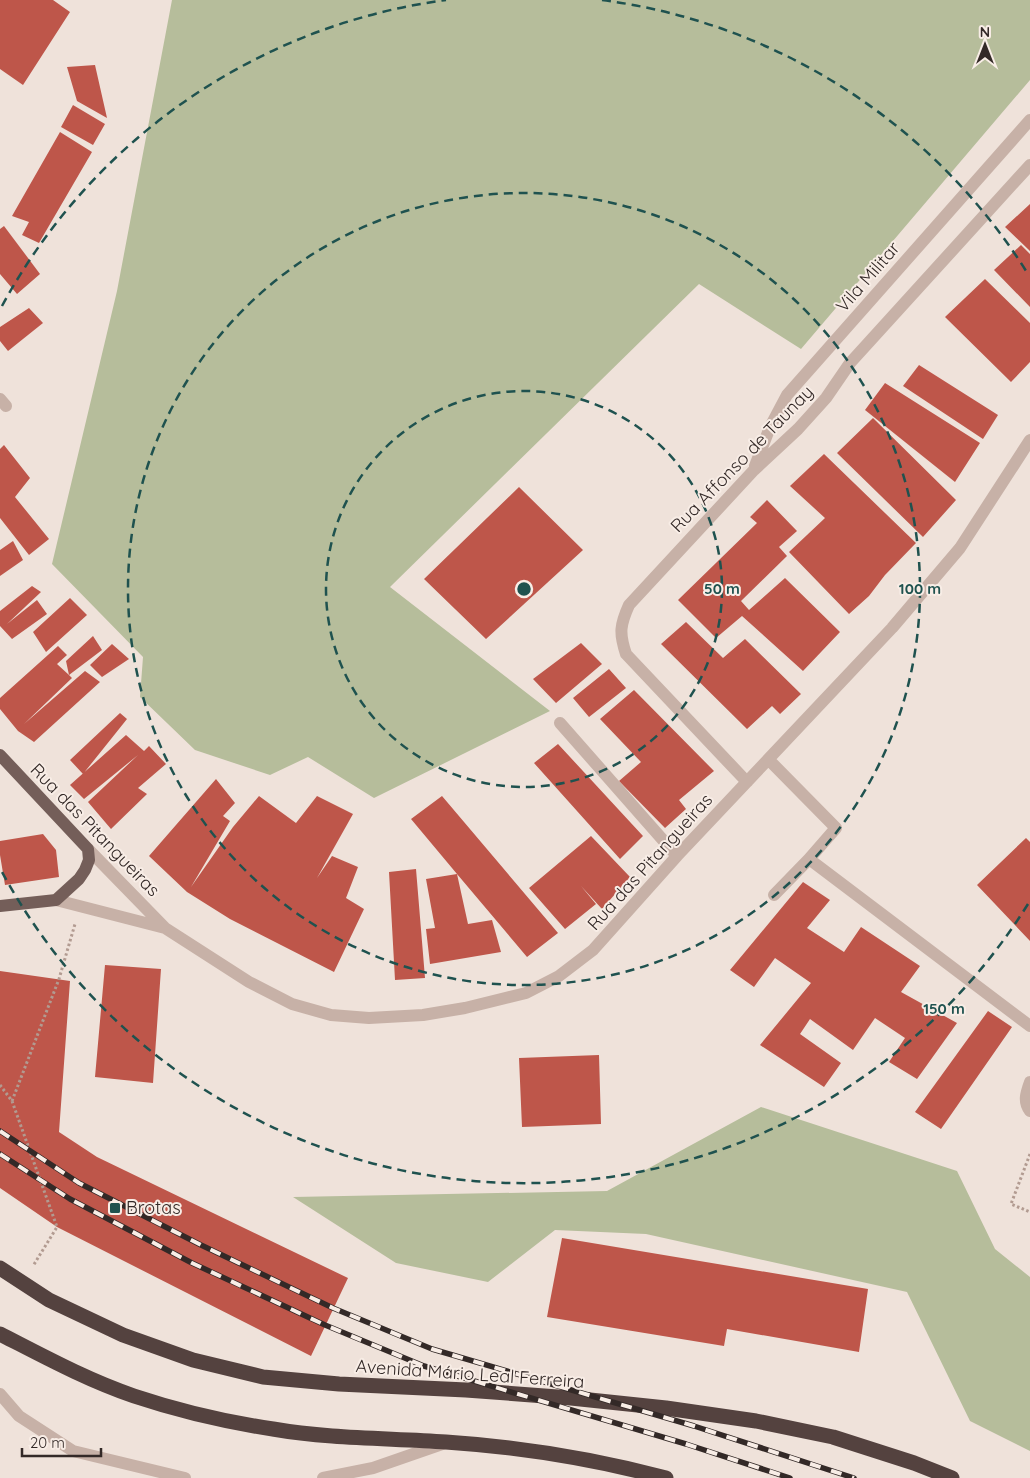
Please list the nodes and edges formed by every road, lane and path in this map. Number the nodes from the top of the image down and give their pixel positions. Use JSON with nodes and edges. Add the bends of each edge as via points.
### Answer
{"nodes":[{"id":1,"x":1030,"y":120,"type":"edge"},
{"id":2,"x":1030,"y":165,"type":"edge"},
{"id":3,"x":1030,"y":440,"type":"edge"},
{"id":4,"x":754,"y":470,"type":"junction"},
{"id":5,"x":560,"y":723,"type":"dead end"},
{"id":6,"x":0,"y":755,"type":"edge"},
{"id":7,"x":768,"y":760,"type":"junction"},
{"id":8,"x":748,"y":782,"type":"junction"},
{"id":9,"x":88,"y":849,"type":"junction"},
{"id":10,"x":677,"y":856,"type":"junction"},
{"id":11,"x":809,"y":859,"type":"junction"},
{"id":12,"x":774,"y":894,"type":"dead end"},
{"id":13,"x":56,"y":900,"type":"junction"},
{"id":14,"x":0,"y":906,"type":"edge"},
{"id":15,"x":80,"y":906,"type":"junction"},
{"id":16,"x":165,"y":928,"type":"junction"},
{"id":17,"x":1030,"y":1026,"type":"edge"},
{"id":18,"x":1030,"y":1082,"type":"edge"},
{"id":19,"x":0,"y":1085,"type":"edge"},
{"id":20,"x":12,"y":1100,"type":"junction"},
{"id":21,"x":1030,"y":1111,"type":"edge"},
{"id":22,"x":1030,"y":1154,"type":"edge"},
{"id":23,"x":1030,"y":1212,"type":"edge"},
{"id":24,"x":0,"y":1268,"type":"edge"},
{"id":25,"x":22,"y":1283,"type":"junction"},
{"id":26,"x":0,"y":1334,"type":"edge"},
{"id":27,"x":0,"y":1394,"type":"edge"},
{"id":28,"x":449,"y":1442,"type":"junction"},
{"id":29,"x":185,"y":1478,"type":"edge"},
{"id":30,"x":323,"y":1478,"type":"edge"},
{"id":31,"x":666,"y":1478,"type":"edge"},
{"id":32,"x":952,"y":1478,"type":"edge"}],
"edges":[{"from":1,"to":4,"type":"street","name":"Vila Militar","via":[[787,395],[770,427]]},
{"from":2,"to":4,"type":"street","name":"Rua Affonso de Taunay","via":[[850,363],[826,398],[798,429]]},
{"from":3,"to":7,"type":"street","name":"Rua das Pitangueiras","via":[[960,548],[892,628]]},
{"from":4,"to":8,"type":"street","name":"Rua Affonso de Taunay","via":[[629,605],[622,622],[621,638],[626,654]]},
{"from":5,"to":10,"type":"street"},
{"from":6,"to":9,"type":"main road","name":"Rua das Pitangueiras"},
{"from":7,"to":8,"type":"street","name":"Rua das Pitangueiras"},
{"from":7,"to":11,"type":"street","via":[[836,828]]},
{"from":8,"to":10,"type":"street","name":"Rua das Pitangueiras"},
{"from":9,"to":13,"type":"main road","via":[[85,870]]},
{"from":9,"to":16,"type":"street","name":"Rua das Pitangueiras"},
{"from":10,"to":16,"type":"street","name":"Rua das Pitangueiras","via":[[593,950],[559,976],[526,993],[422,1015],[369,1018],[330,1015],[292,1004],[249,982]]},
{"from":11,"to":12,"type":"street"},
{"from":11,"to":17,"type":"street"},
{"from":13,"to":14,"type":"main road"},
{"from":13,"to":15,"type":"street","name":"Rua das Pitangueiras"},
{"from":15,"to":16,"type":"street","name":"Rua das Pitangueiras"},
{"from":15,"to":20,"type":"path","via":[[59,979]]},
{"from":18,"to":21,"type":"street","via":[[1026,1095],[1026,1106]]},
{"from":19,"to":20,"type":"path"},
{"from":20,"to":25,"type":"path","via":[[57,1227]]},
{"from":22,"to":23,"type":"path","via":[[1011,1204]]},
{"from":24,"to":25,"type":"highway","name":"Avenida Mário Leal Ferreira"},
{"from":25,"to":32,"type":"highway","name":"Avenida Mário Leal Ferreira","via":[[48,1300],[123,1336],[193,1360],[264,1377],[571,1398],[756,1420],[833,1437]]},
{"from":26,"to":28,"type":"highway","via":[[64,1367],[132,1395],[204,1416],[275,1430]]},
{"from":27,"to":29,"type":"street","via":[[19,1416],[73,1451]]},
{"from":28,"to":30,"type":"street","via":[[373,1468]]},
{"from":28,"to":31,"type":"highway","via":[[516,1449]]}]}
